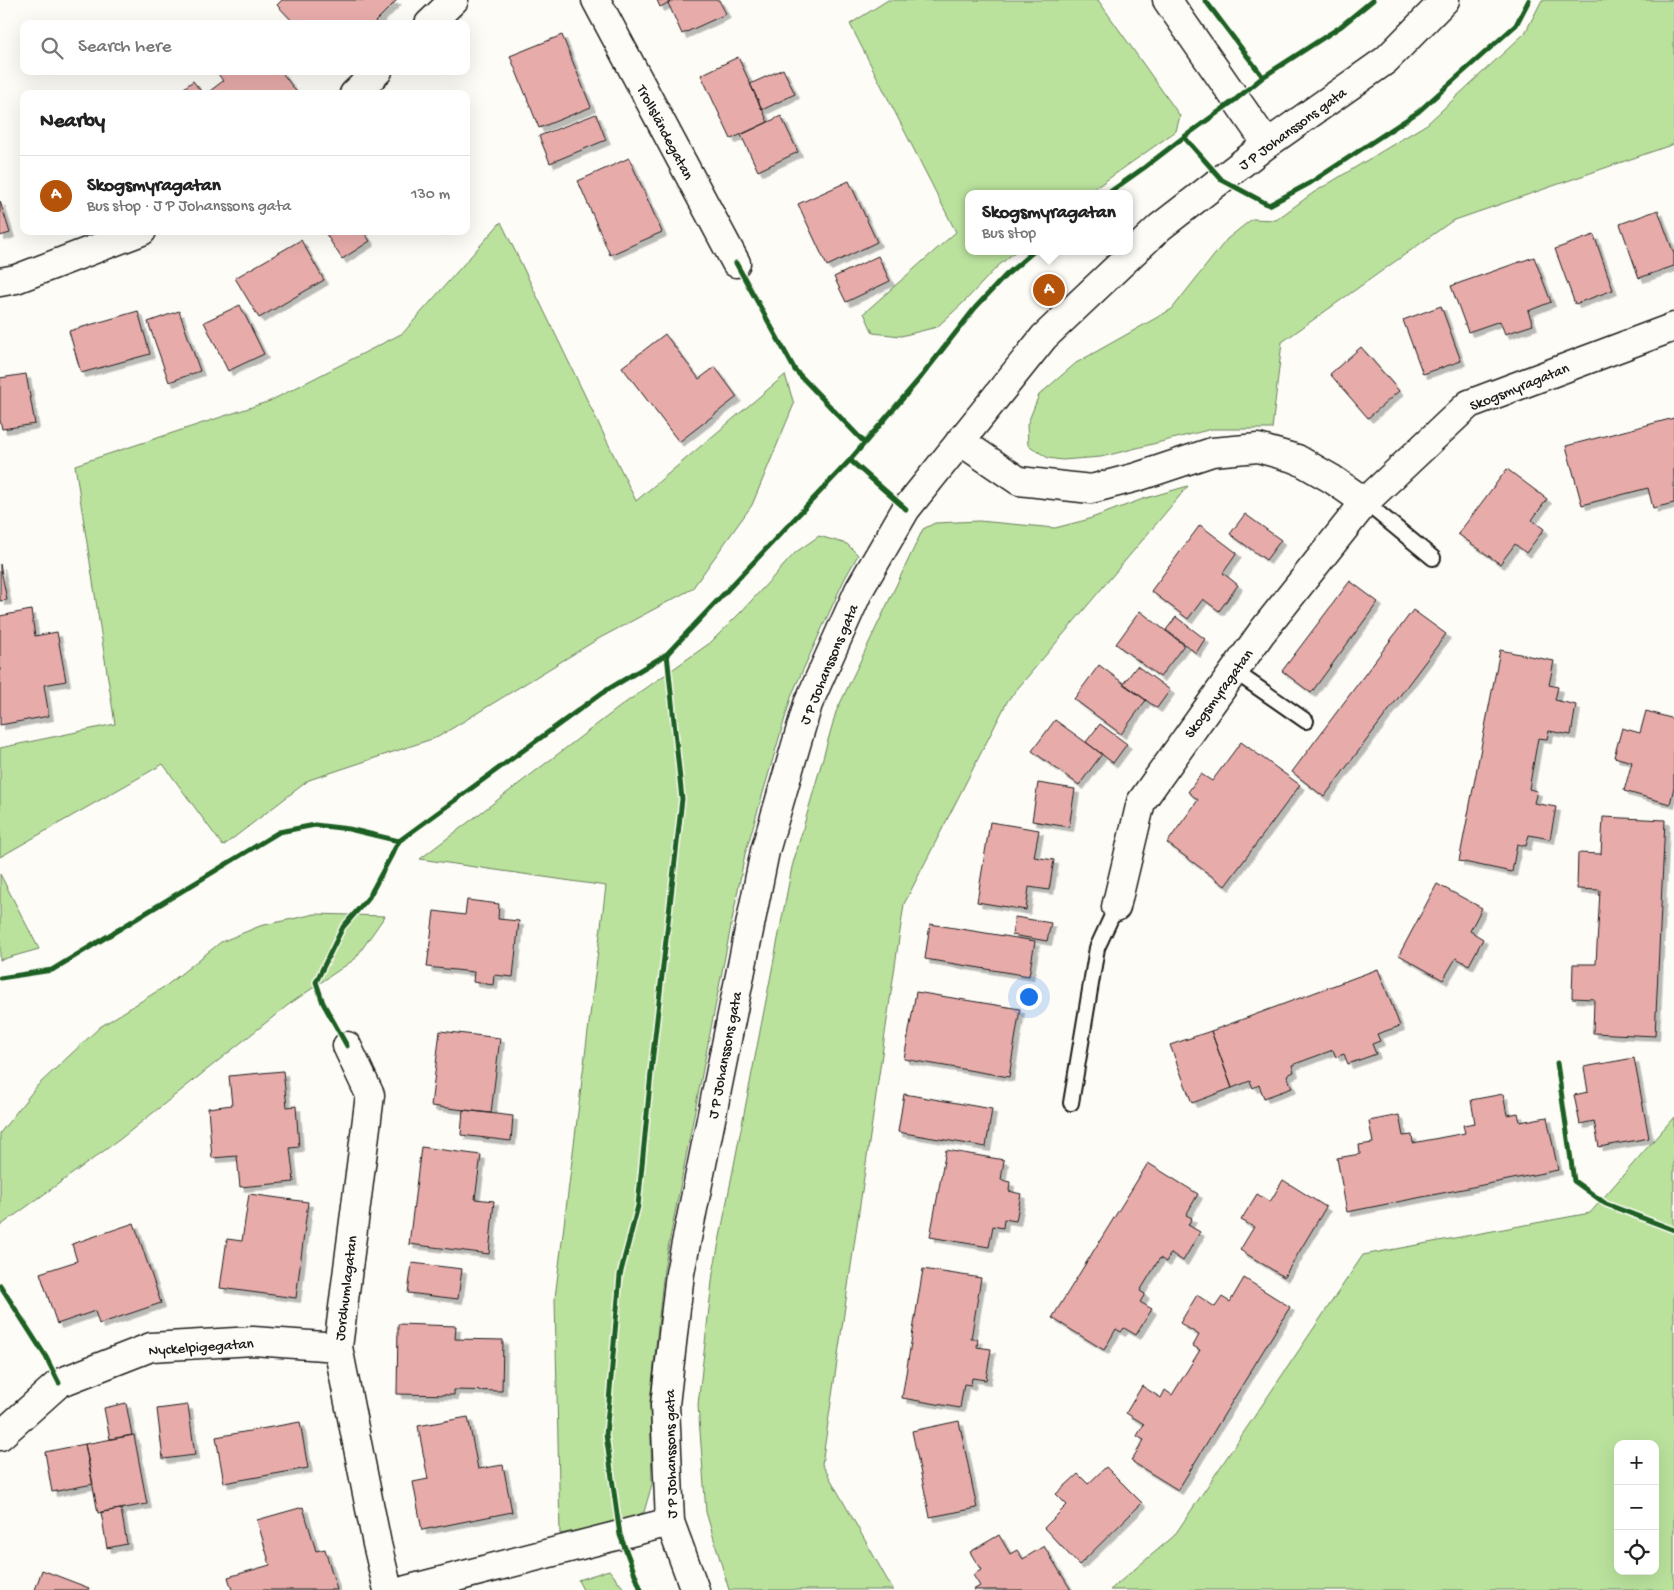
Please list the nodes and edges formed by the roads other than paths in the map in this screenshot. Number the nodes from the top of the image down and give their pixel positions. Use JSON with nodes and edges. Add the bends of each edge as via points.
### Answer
{"nodes":[{"id":1,"x":454,"y":0,"type":"edge"},
{"id":2,"x":596,"y":0,"type":"edge"},
{"id":3,"x":1167,"y":0,"type":"edge"},
{"id":4,"x":1446,"y":0,"type":"edge"},
{"id":5,"x":433,"y":20,"type":"edge"},
{"id":6,"x":374,"y":75,"type":"edge"},
{"id":7,"x":358,"y":90,"type":"edge"},
{"id":8,"x":1267,"y":144,"type":"junction"},
{"id":9,"x":132,"y":235,"type":"edge"},
{"id":10,"x":1133,"y":253,"type":"edge"},
{"id":11,"x":1130,"y":255,"type":"edge"},
{"id":12,"x":736,"y":264,"type":"dead end"},
{"id":13,"x":0,"y":282,"type":"edge"},
{"id":14,"x":1674,"y":327,"type":"edge"},
{"id":15,"x":960,"y":442,"type":"junction"},
{"id":16,"x":1365,"y":502,"type":"junction"},
{"id":17,"x":1434,"y":558,"type":"dead end"},
{"id":18,"x":1234,"y":671,"type":"junction"},
{"id":19,"x":1306,"y":721,"type":"dead end"},
{"id":20,"x":1116,"y":908,"type":"joint"},
{"id":21,"x":347,"y":1046,"type":"dead end"},
{"id":22,"x":1071,"y":1103,"type":"dead end"},
{"id":23,"x":338,"y":1347,"type":"junction"},
{"id":24,"x":0,"y":1436,"type":"edge"},
{"id":25,"x":670,"y":1522,"type":"junction"},
{"id":26,"x":388,"y":1590,"type":"edge"},
{"id":27,"x":406,"y":1590,"type":"edge"},
{"id":28,"x":695,"y":1590,"type":"edge"}],
"edges":[{"from":1,"to":5,"type":"street"},
{"from":2,"to":12,"type":"street","name":"Trollsländegatan"},
{"from":3,"to":8,"type":"street"},
{"from":4,"to":8,"type":"street","name":"J P Johanssons gata","via":[[1386,60]]},
{"from":6,"to":7,"type":"street"},
{"from":8,"to":10,"type":"street","name":"J P Johanssons gata","via":[[1160,227]]},
{"from":9,"to":13,"type":"street","via":[[16,279]]},
{"from":11,"to":15,"type":"street","name":"J P Johanssons gata","via":[[1044,337]]},
{"from":14,"to":16,"type":"street","name":"Skogsmyragatan","via":[[1468,404]]},
{"from":15,"to":16,"type":"street","via":[[1019,481],[1091,488],[1137,477],[1212,452],[1258,448],[1297,460]]},
{"from":15,"to":25,"type":"street","name":"J P Johanssons gata","via":[[906,509],[859,590],[808,704],[765,851],[680,1273],[665,1406]]},
{"from":16,"to":17,"type":"lane"},
{"from":16,"to":18,"type":"street","name":"Skogsmyragatan"},
{"from":18,"to":19,"type":"lane"},
{"from":18,"to":20,"type":"street","name":"Skogsmyragatan","via":[[1141,802]]},
{"from":20,"to":22,"type":"lane","via":[[1097,948]]},
{"from":21,"to":23,"type":"street","name":"Jordhumlagatan","via":[[370,1095]]},
{"from":23,"to":24,"type":"street","name":"Nyckelpigegatan","via":[[253,1342],[151,1347],[59,1383]]},
{"from":23,"to":26,"type":"street","name":"Jordhumlagatan"},
{"from":25,"to":27,"type":"street"},
{"from":25,"to":28,"type":"street","name":"J P Johanssons gata"}]}
